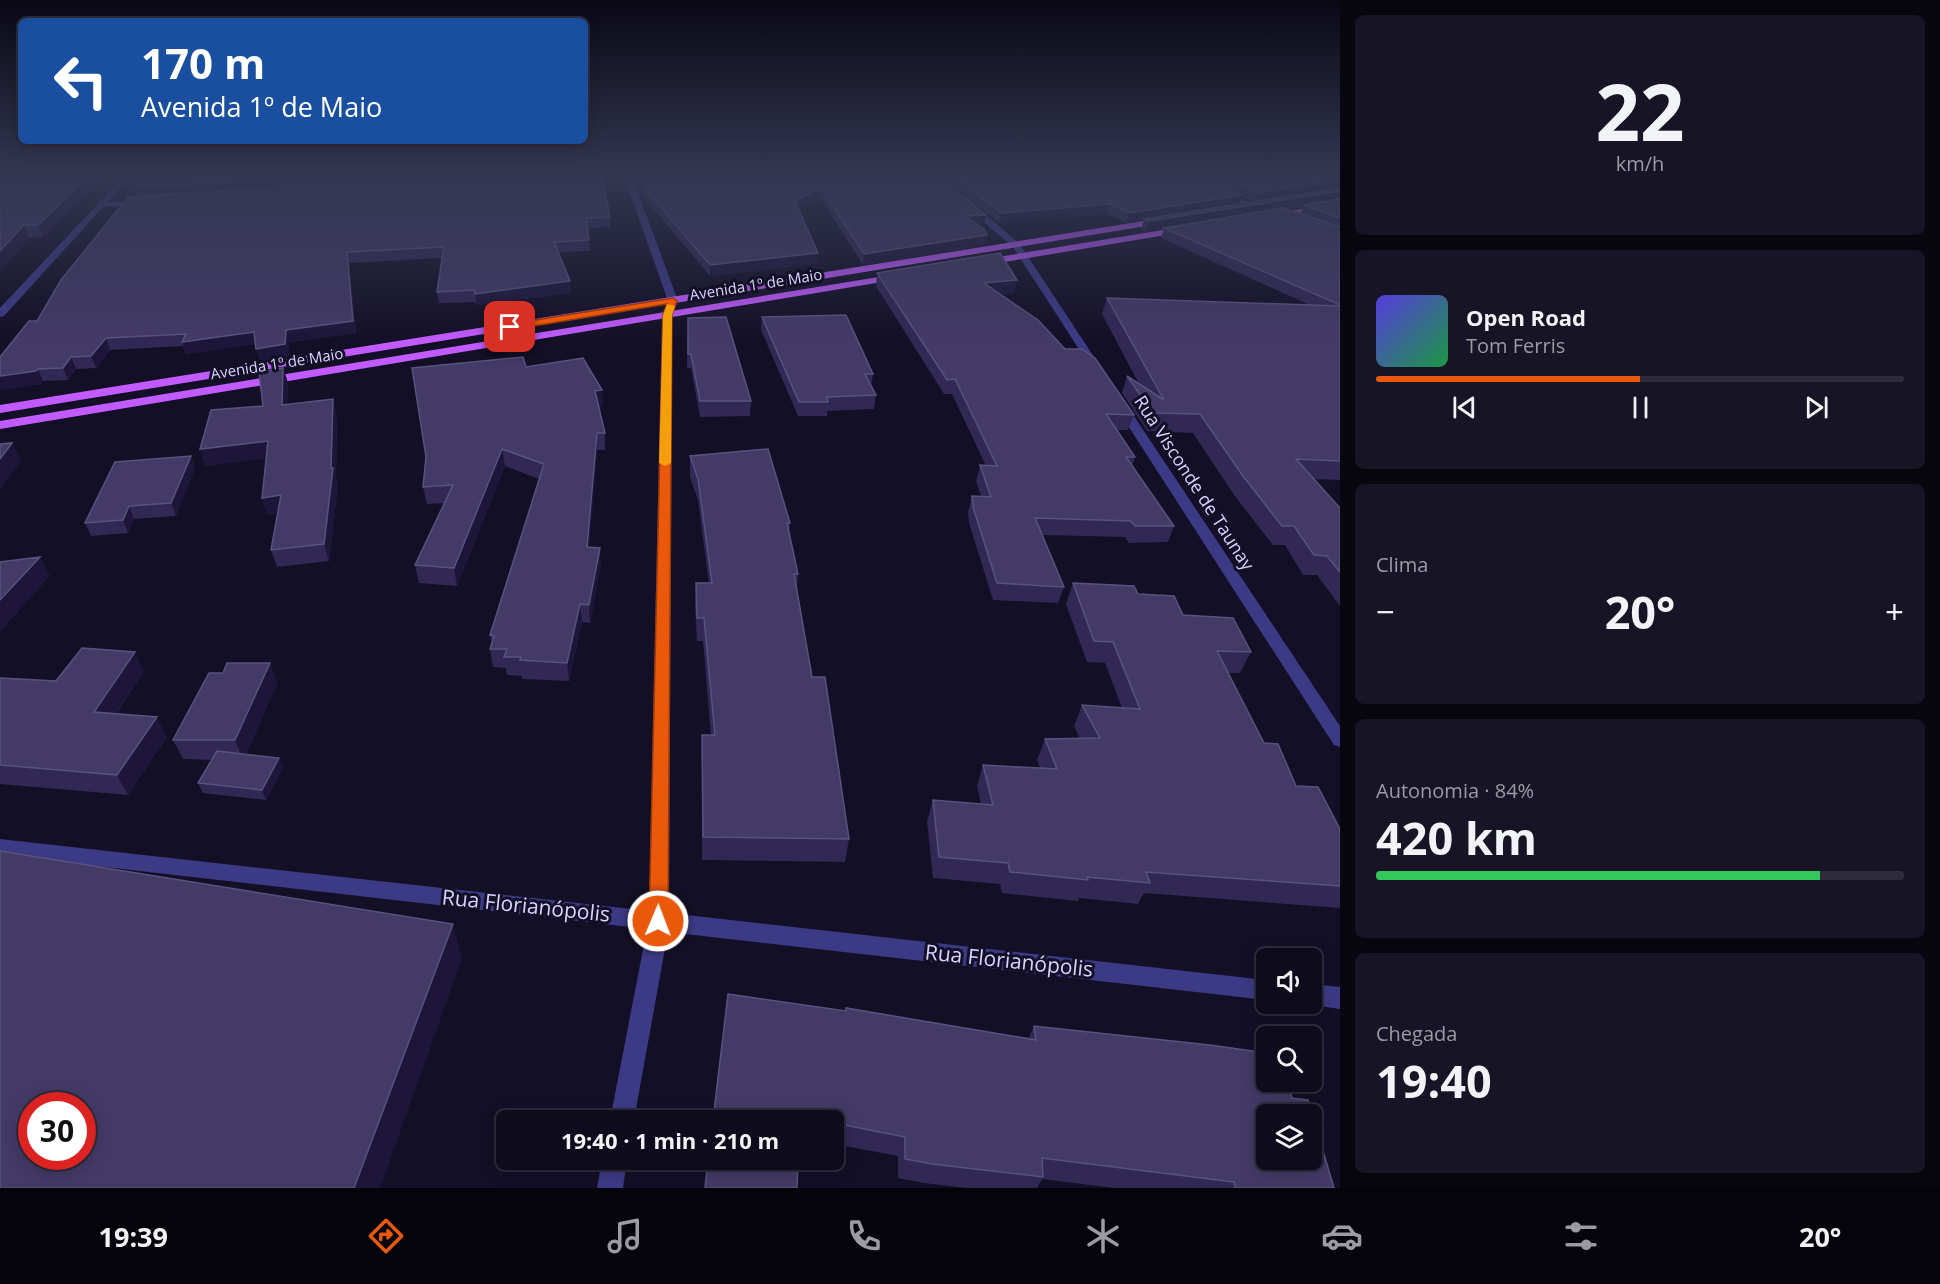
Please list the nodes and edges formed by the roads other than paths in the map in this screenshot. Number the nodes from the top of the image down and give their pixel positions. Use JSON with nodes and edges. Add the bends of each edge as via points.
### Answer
{"nodes":[{"id":1,"x":77,"y":231,"type":"edge"},
{"id":2,"x":646,"y":231,"type":"edge"},
{"id":3,"x":999,"y":231,"type":"edge"},
{"id":4,"x":1113,"y":231,"type":"edge"},
{"id":5,"x":1168,"y":231,"type":"edge"},
{"id":6,"x":1020,"y":250,"type":"junction"},
{"id":7,"x":980,"y":263,"type":"edge"},
{"id":8,"x":903,"y":276,"type":"edge"},
{"id":9,"x":670,"y":308,"type":"junction"},
{"id":10,"x":0,"y":314,"type":"edge"},
{"id":11,"x":0,"y":409,"type":"edge"},
{"id":12,"x":0,"y":425,"type":"edge"},
{"id":13,"x":1340,"y":740,"type":"edge"},
{"id":14,"x":0,"y":846,"type":"edge"},
{"id":15,"x":658,"y":921,"type":"junction"},
{"id":16,"x":1256,"y":989,"type":"edge"},
{"id":17,"x":1322,"y":996,"type":"edge"},
{"id":18,"x":1340,"y":998,"type":"edge"},
{"id":19,"x":624,"y":1110,"type":"edge"},
{"id":20,"x":613,"y":1170,"type":"edge"},
{"id":21,"x":610,"y":1188,"type":"edge"}],
"edges":[{"from":1,"to":10,"type":"street"},
{"from":2,"to":9,"type":"street"},
{"from":3,"to":6,"type":"street","name":"Rua Visconde de Taunay"},
{"from":4,"to":6,"type":"main road","name":"Avenida 1º de Maio"},
{"from":5,"to":6,"type":"main road","name":"Avenida 1º de Maio"},
{"from":6,"to":7,"type":"main road","name":"Avenida 1º de Maio"},
{"from":6,"to":9,"type":"main road","name":"Avenida 1º de Maio"},
{"from":6,"to":13,"type":"street","name":"Rua Visconde de Taunay"},
{"from":8,"to":9,"type":"main road","name":"Avenida 1º de Maio"},
{"from":9,"to":11,"type":"main road","name":"Avenida 1º de Maio"},
{"from":9,"to":12,"type":"main road","name":"Avenida 1º de Maio"},
{"from":9,"to":15,"type":"street"},
{"from":14,"to":15,"type":"street","name":"Rua Florianópolis"},
{"from":15,"to":16,"type":"street","name":"Rua Florianópolis"},
{"from":15,"to":19,"type":"street"},
{"from":17,"to":18,"type":"street"},
{"from":20,"to":21,"type":"street"}]}
